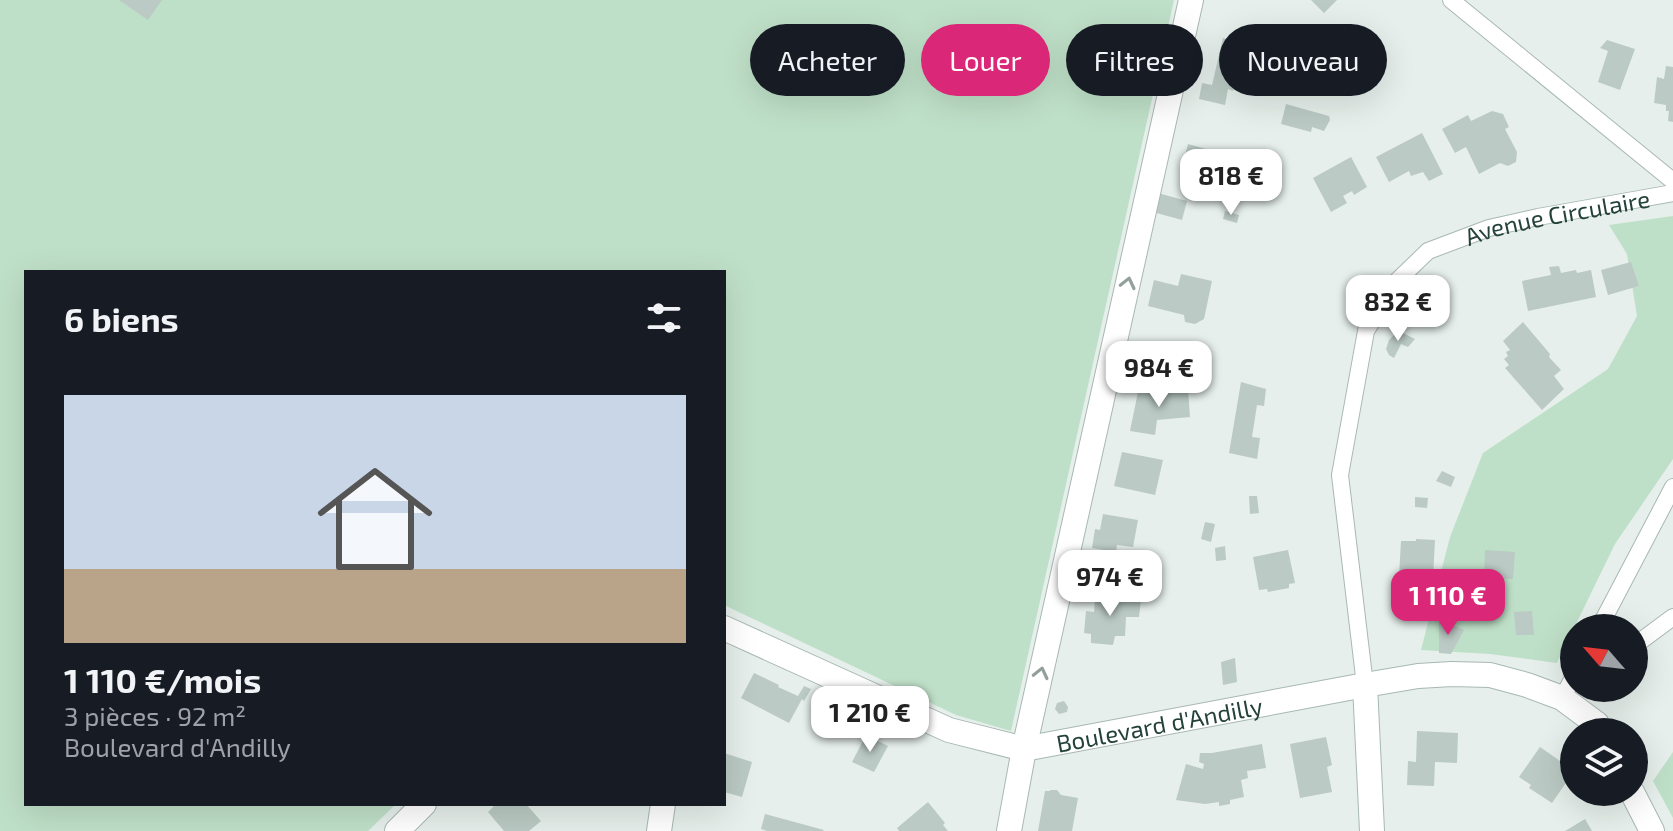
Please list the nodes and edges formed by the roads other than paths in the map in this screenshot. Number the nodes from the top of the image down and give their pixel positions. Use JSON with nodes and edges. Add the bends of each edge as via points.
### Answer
{"nodes":[{"id":1,"x":1191,"y":0,"type":"edge"},
{"id":2,"x":1451,"y":0,"type":"edge"},
{"id":3,"x":1673,"y":181,"type":"edge"},
{"id":4,"x":1673,"y":193,"type":"edge"},
{"id":5,"x":1673,"y":487,"type":"edge"},
{"id":6,"x":1606,"y":614,"type":"edge"},
{"id":7,"x":1673,"y":617,"type":"edge"},
{"id":8,"x":1648,"y":636,"type":"edge"},
{"id":9,"x":727,"y":637,"type":"edge"},
{"id":10,"x":1365,"y":685,"type":"junction"},
{"id":11,"x":1560,"y":691,"type":"edge"},
{"id":12,"x":1577,"y":702,"type":"edge"},
{"id":13,"x":1592,"y":718,"type":"edge"},
{"id":14,"x":1024,"y":749,"type":"junction"},
{"id":15,"x":422,"y":806,"type":"edge"},
{"id":16,"x":663,"y":806,"type":"edge"},
{"id":17,"x":1639,"y":806,"type":"edge"},
{"id":18,"x":397,"y":831,"type":"edge"},
{"id":19,"x":659,"y":831,"type":"edge"},
{"id":20,"x":1009,"y":831,"type":"edge"},
{"id":21,"x":1372,"y":831,"type":"edge"},
{"id":22,"x":1652,"y":831,"type":"edge"}],
"edges":[{"from":14,"to":1,"type":"street","one_way":true},
{"from":2,"to":3,"type":"lane"},
{"from":4,"to":10,"type":"lane","name":"Avenue Circulaire","via":[[1489,228],[1428,251],[1397,281],[1366,331],[1340,475]]},
{"from":5,"to":6,"type":"lane"},
{"from":7,"to":8,"type":"lane"},
{"from":9,"to":14,"type":"street","name":"Boulevard d'Andilly","via":[[949,730]]},
{"from":10,"to":11,"type":"street","name":"Boulevard d'Andilly","via":[[1418,676],[1490,675]]},
{"from":10,"to":14,"type":"street","name":"Boulevard d'Andilly"},
{"from":10,"to":21,"type":"street","name":"Avenue Circulaire"},
{"from":12,"to":13,"type":"street","name":"Boulevard d'Andilly"},
{"from":14,"to":20,"type":"street"},
{"from":15,"to":18,"type":"street"},
{"from":16,"to":19,"type":"street"},
{"from":17,"to":22,"type":"street"}]}
